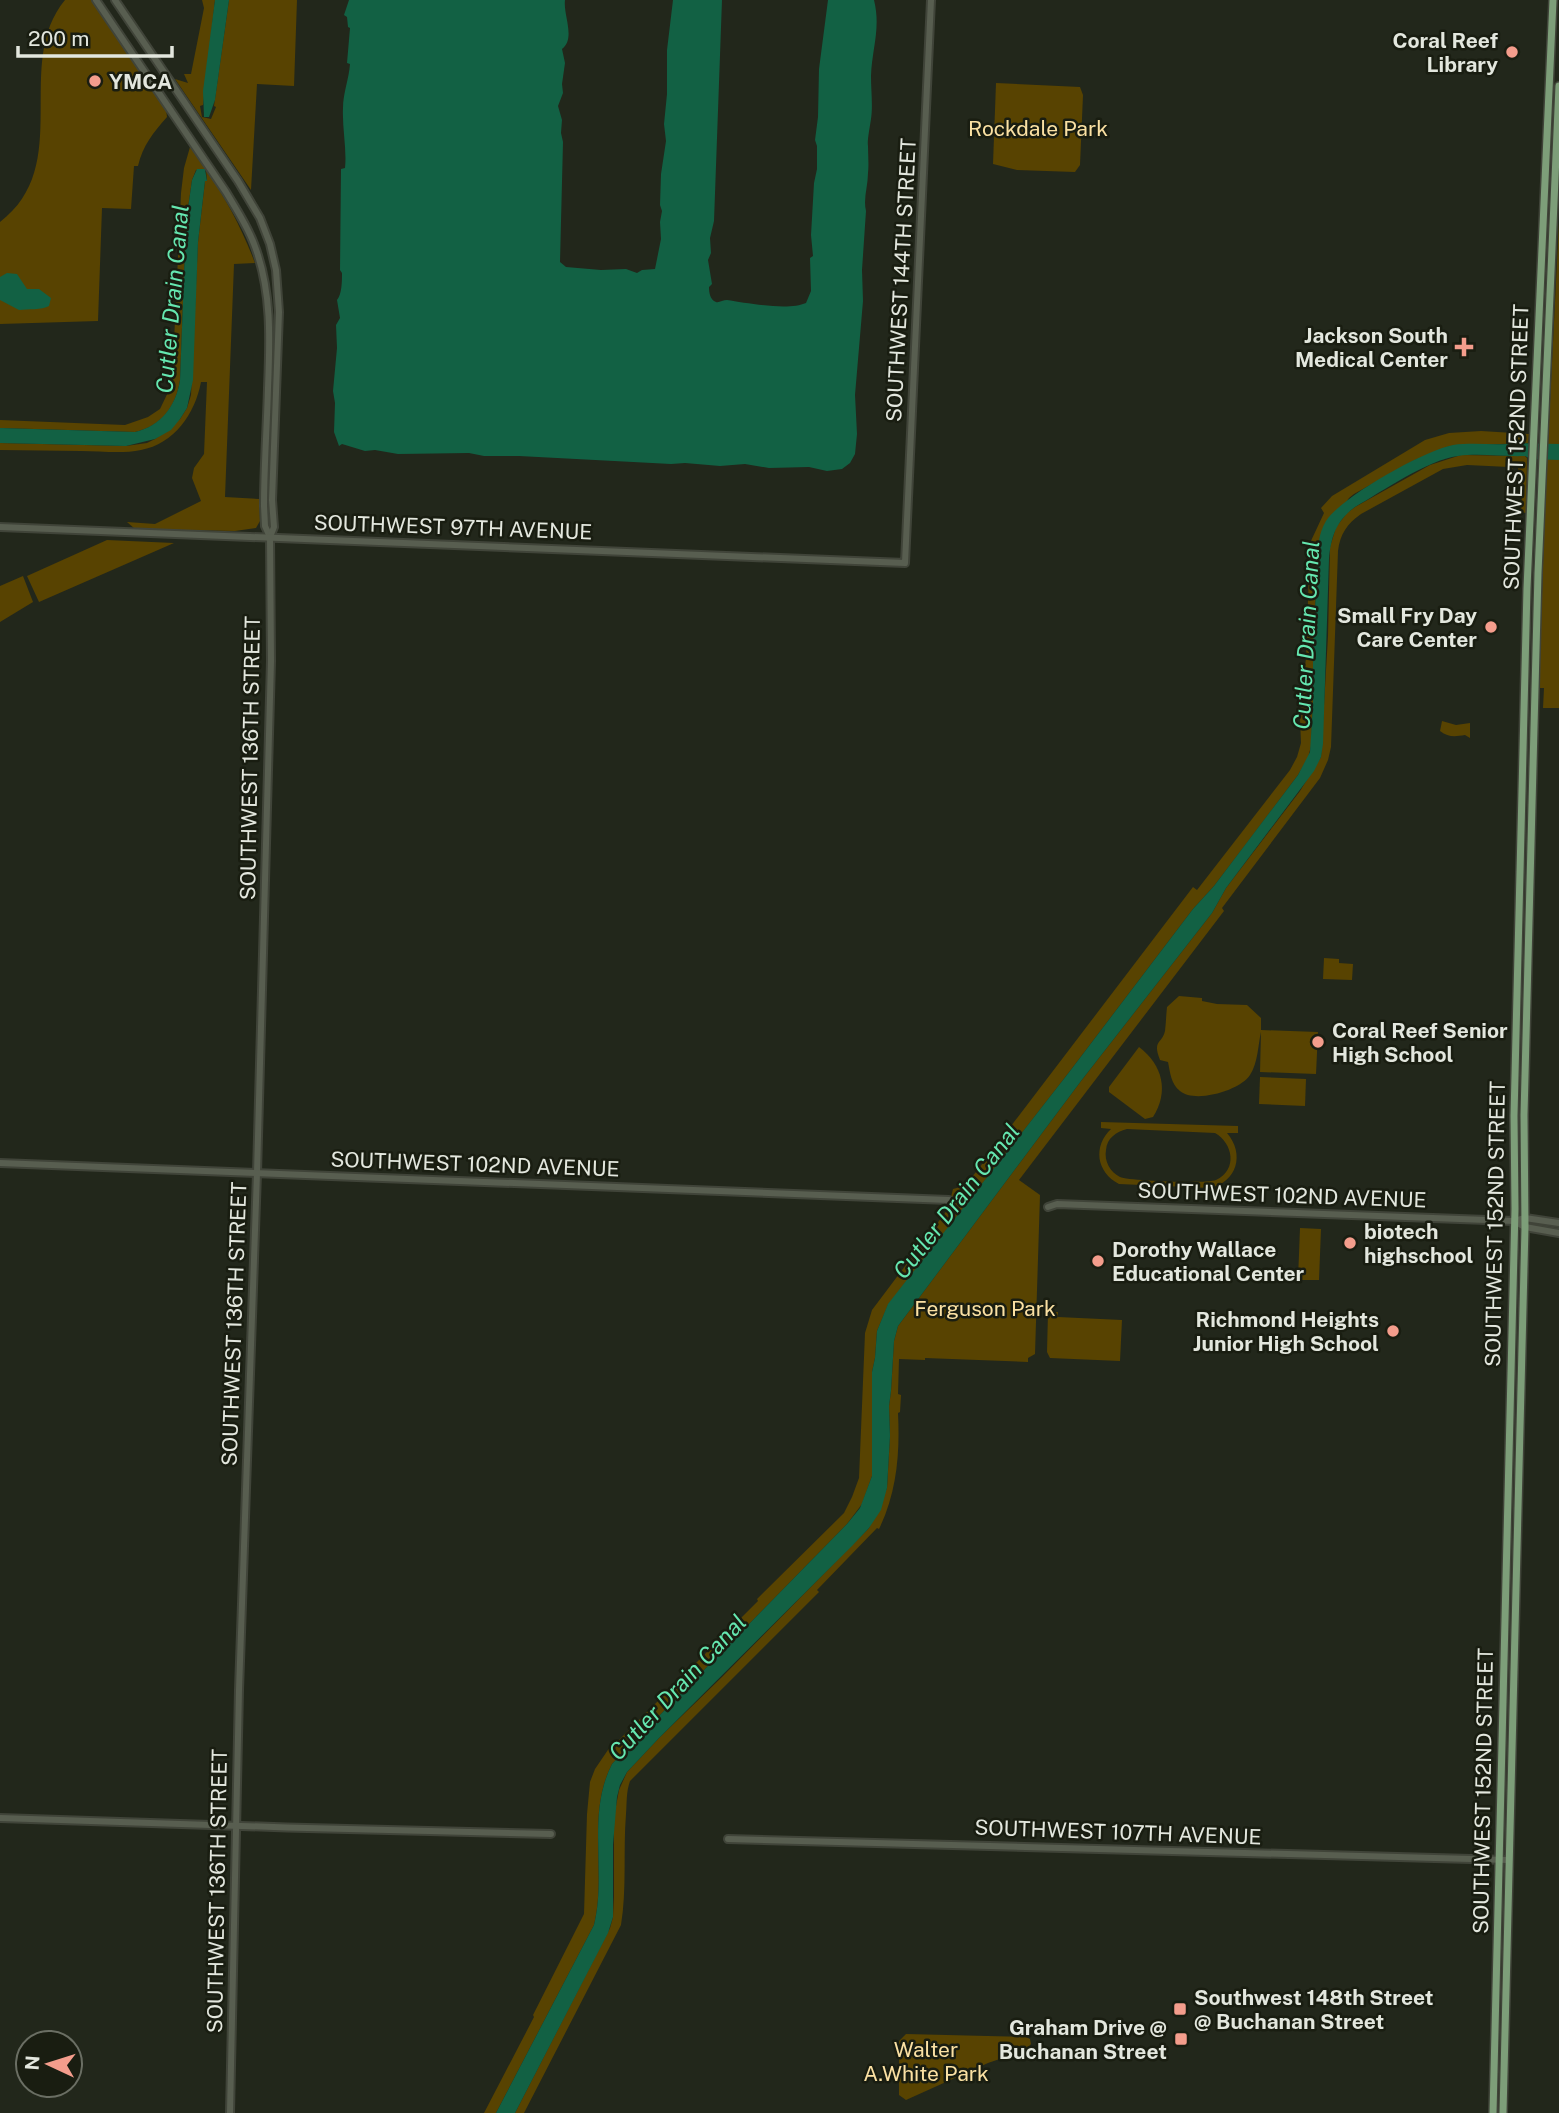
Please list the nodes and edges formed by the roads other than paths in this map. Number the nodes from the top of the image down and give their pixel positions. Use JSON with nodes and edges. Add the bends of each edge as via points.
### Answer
{"nodes":[{"id":1,"x":96,"y":0,"type":"edge"},
{"id":2,"x":116,"y":0,"type":"edge"},
{"id":3,"x":931,"y":0,"type":"edge"},
{"id":4,"x":1553,"y":0,"type":"edge"},
{"id":5,"x":1556,"y":22,"type":"edge"},
{"id":6,"x":1559,"y":86,"type":"edge"},
{"id":7,"x":0,"y":527,"type":"edge"},
{"id":8,"x":271,"y":537,"type":"junction"},
{"id":9,"x":905,"y":562,"type":"joint"},
{"id":10,"x":0,"y":1163,"type":"edge"},
{"id":11,"x":257,"y":1172,"type":"junction"},
{"id":12,"x":949,"y":1200,"type":"dead end"},
{"id":13,"x":1048,"y":1207,"type":"dead end"},
{"id":14,"x":1525,"y":1218,"type":"junction"},
{"id":15,"x":1514,"y":1221,"type":"junction"},
{"id":16,"x":1559,"y":1223,"type":"edge"},
{"id":17,"x":1525,"y":1227,"type":"junction"},
{"id":18,"x":1559,"y":1233,"type":"edge"},
{"id":19,"x":1511,"y":1381,"type":"junction"},
{"id":20,"x":1521,"y":1382,"type":"junction"},
{"id":21,"x":1513,"y":1689,"type":"junction"},
{"id":22,"x":1503,"y":1695,"type":"junction"},
{"id":23,"x":0,"y":1818,"type":"edge"},
{"id":24,"x":236,"y":1827,"type":"junction"},
{"id":25,"x":551,"y":1834,"type":"dead end"},
{"id":26,"x":727,"y":1839,"type":"dead end"},
{"id":27,"x":1499,"y":1860,"type":"junction"},
{"id":28,"x":1508,"y":1860,"type":"junction"},
{"id":29,"x":230,"y":2113,"type":"edge"},
{"id":30,"x":1493,"y":2113,"type":"edge"},
{"id":31,"x":1503,"y":2113,"type":"edge"}],
"edges":[{"from":1,"to":8,"type":"street","name":"SOUTHWEST 136TH STREET","via":[[226,192],[255,245],[269,313],[264,506]]},
{"from":2,"to":8,"type":"street","name":"SOUTHWEST 136TH STREET","via":[[238,181],[270,244],[279,312]]},
{"from":3,"to":9,"type":"street","name":"SOUTHWEST 144TH STREET"},
{"from":4,"to":5,"type":"main road","name":"SOUTHWEST 152ND STREET"},
{"from":5,"to":15,"type":"main road","name":"SOUTHWEST 152ND STREET","via":[[1527,588]]},
{"from":6,"to":14,"type":"main road","name":"SOUTHWEST 152ND STREET","via":[[1524,1089]]},
{"from":7,"to":8,"type":"street","name":"SOUTHWEST 97TH AVENUE"},
{"from":8,"to":9,"type":"street","name":"SOUTHWEST 97TH AVENUE"},
{"from":8,"to":11,"type":"street","name":"SOUTHWEST 136TH STREET"},
{"from":10,"to":11,"type":"street","name":"SOUTHWEST 102ND AVENUE"},
{"from":11,"to":12,"type":"street","name":"SOUTHWEST 102ND AVENUE"},
{"from":11,"to":24,"type":"street","name":"SOUTHWEST 136TH STREET"},
{"from":13,"to":15,"type":"street","name":"SOUTHWEST 102ND AVENUE"},
{"from":14,"to":15,"type":"street"},
{"from":14,"to":16,"type":"street"},
{"from":14,"to":17,"type":"main road","name":"SOUTHWEST 152ND STREET"},
{"from":15,"to":17,"type":"street"},
{"from":15,"to":19,"type":"main road","name":"SOUTHWEST 152ND STREET"},
{"from":17,"to":18,"type":"street"},
{"from":17,"to":20,"type":"main road","name":"SOUTHWEST 152ND STREET"},
{"from":19,"to":20,"type":"main road"},
{"from":19,"to":22,"type":"main road","name":"SOUTHWEST 152ND STREET"},
{"from":20,"to":21,"type":"main road","name":"SOUTHWEST 152ND STREET"},
{"from":21,"to":22,"type":"main road"},
{"from":21,"to":28,"type":"main road","name":"SOUTHWEST 152ND STREET"},
{"from":22,"to":27,"type":"main road","name":"SOUTHWEST 152ND STREET"},
{"from":23,"to":24,"type":"street"},
{"from":24,"to":25,"type":"street"},
{"from":24,"to":29,"type":"street","name":"SOUTHWEST 136TH STREET"},
{"from":26,"to":27,"type":"street","name":"SOUTHWEST 107TH AVENUE"},
{"from":27,"to":28,"type":"street","name":"SOUTHWEST 107TH AVENUE"},
{"from":27,"to":30,"type":"main road","name":"SOUTHWEST 152ND STREET"},
{"from":28,"to":31,"type":"main road","name":"SOUTHWEST 152ND STREET"}]}
